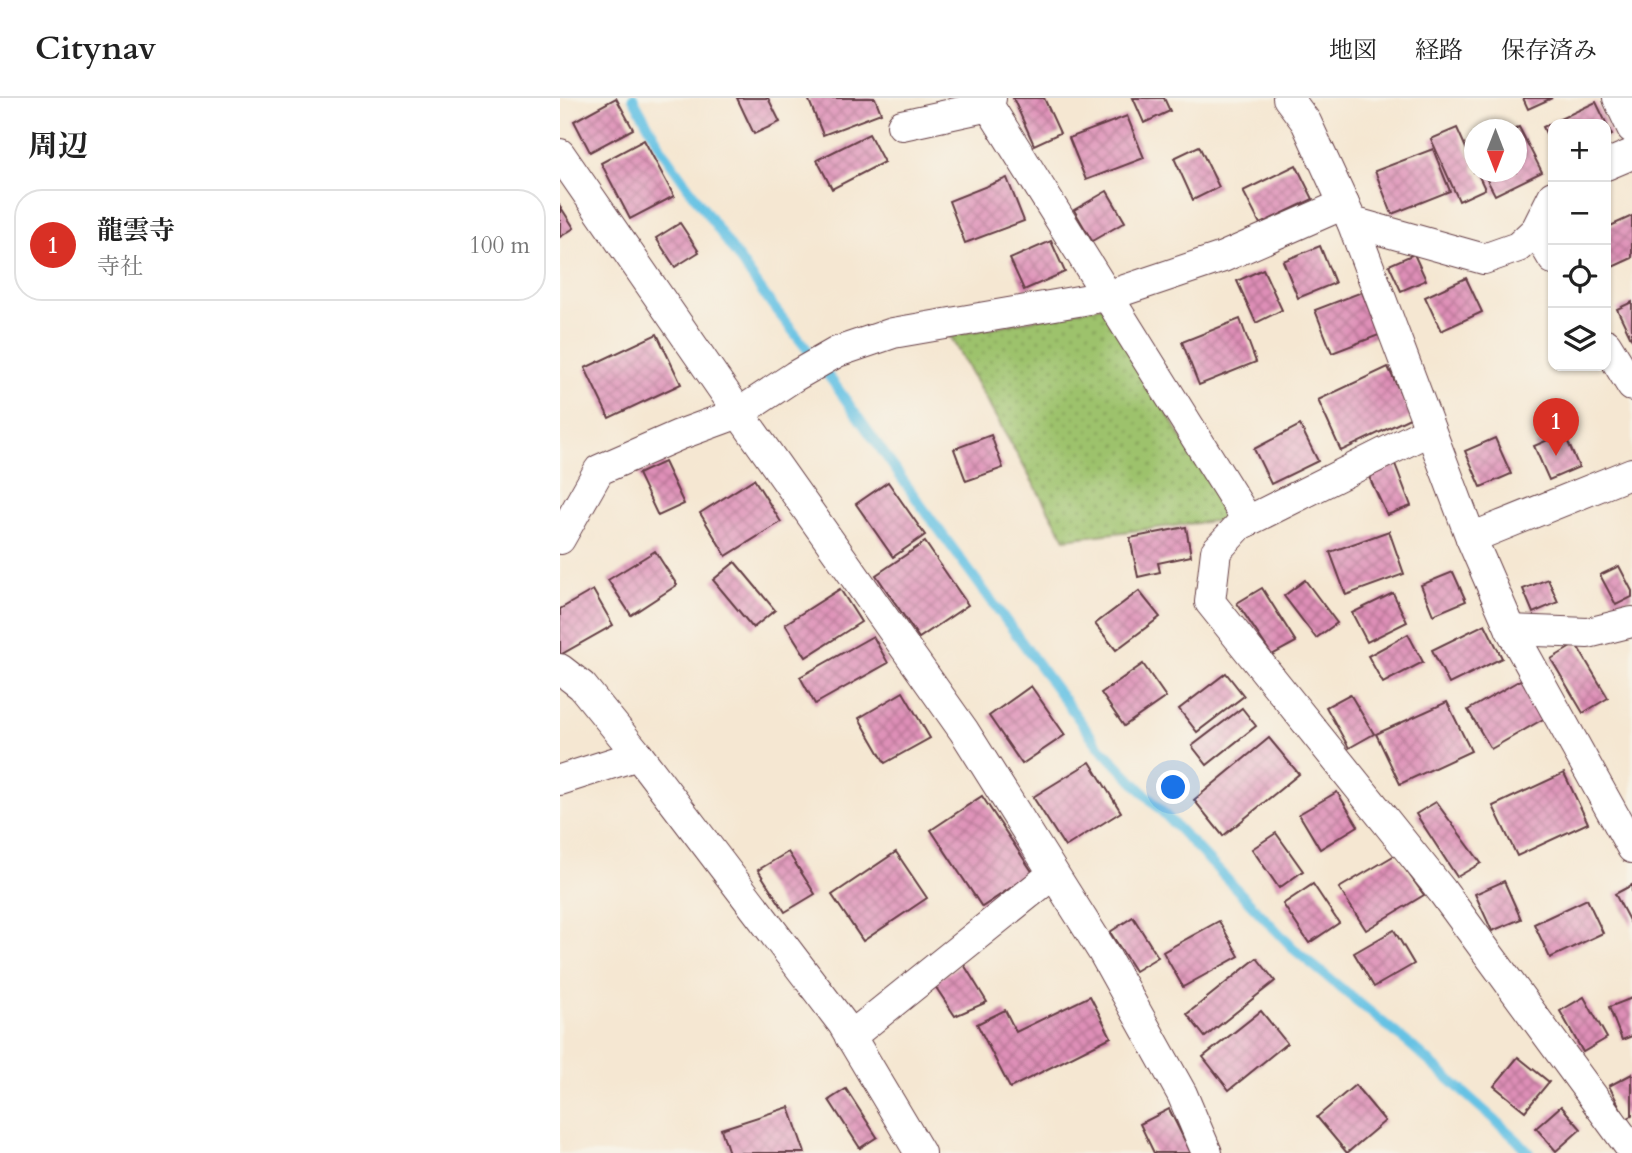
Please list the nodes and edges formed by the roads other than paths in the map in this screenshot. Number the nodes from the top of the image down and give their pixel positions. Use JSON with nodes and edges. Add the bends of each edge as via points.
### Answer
{"nodes":[{"id":1,"x":1288,"y":98,"type":"edge"},
{"id":2,"x":1618,"y":98,"type":"edge"},
{"id":3,"x":990,"y":102,"type":"edge"},
{"id":4,"x":902,"y":125,"type":"dead end"},
{"id":5,"x":1632,"y":128,"type":"edge"},
{"id":6,"x":560,"y":154,"type":"edge"},
{"id":7,"x":1632,"y":154,"type":"edge"},
{"id":8,"x":1611,"y":163,"type":"edge"},
{"id":9,"x":1548,"y":206,"type":"edge"},
{"id":10,"x":1348,"y":213,"type":"junction"},
{"id":11,"x":1536,"y":230,"type":"junction"},
{"id":12,"x":1548,"y":250,"type":"edge"},
{"id":13,"x":1107,"y":296,"type":"junction"},
{"id":14,"x":1611,"y":352,"type":"edge"},
{"id":15,"x":1632,"y":386,"type":"edge"},
{"id":16,"x":739,"y":413,"type":"junction"},
{"id":17,"x":1430,"y":430,"type":"junction"},
{"id":18,"x":1632,"y":473,"type":"edge"},
{"id":19,"x":1248,"y":521,"type":"junction"},
{"id":20,"x":1471,"y":538,"type":"junction"},
{"id":21,"x":560,"y":539,"type":"edge"},
{"id":22,"x":1632,"y":622,"type":"edge"},
{"id":23,"x":1511,"y":630,"type":"junction"},
{"id":24,"x":560,"y":669,"type":"edge"},
{"id":25,"x":638,"y":755,"type":"junction"},
{"id":26,"x":560,"y":780,"type":"edge"},
{"id":27,"x":1630,"y":839,"type":"edge"},
{"id":28,"x":1054,"y":874,"type":"junction"},
{"id":29,"x":850,"y":1037,"type":"junction"},
{"id":30,"x":1632,"y":1150,"type":"edge"},
{"id":31,"x":920,"y":1153,"type":"edge"},
{"id":32,"x":1208,"y":1153,"type":"edge"}],
"edges":[{"from":1,"to":10,"type":"street","via":[[1306,122]]},
{"from":2,"to":5,"type":"street"},
{"from":3,"to":4,"type":"street"},
{"from":3,"to":13,"type":"street"},
{"from":6,"to":16,"type":"street"},
{"from":7,"to":8,"type":"street"},
{"from":9,"to":11,"type":"street"},
{"from":10,"to":11,"type":"street","via":[[1484,258],[1518,247]]},
{"from":10,"to":13,"type":"street"},
{"from":10,"to":17,"type":"street"},
{"from":11,"to":12,"type":"street"},
{"from":13,"to":16,"type":"street","via":[[893,333],[838,352]]},
{"from":13,"to":19,"type":"street"},
{"from":14,"to":15,"type":"street"},
{"from":16,"to":21,"type":"street","via":[[599,470]]},
{"from":16,"to":28,"type":"street","via":[[964,731]]},
{"from":17,"to":19,"type":"street"},
{"from":17,"to":20,"type":"street"},
{"from":18,"to":20,"type":"street"},
{"from":19,"to":30,"type":"street","via":[[1216,551],[1210,602],[1442,891]]},
{"from":20,"to":23,"type":"street"},
{"from":22,"to":23,"type":"street","via":[[1588,633]]},
{"from":23,"to":27,"type":"street"},
{"from":24,"to":25,"type":"street","via":[[582,686]]},
{"from":25,"to":26,"type":"street"},
{"from":25,"to":29,"type":"street"},
{"from":28,"to":29,"type":"street"},
{"from":28,"to":32,"type":"street","via":[[1182,1094]]},
{"from":29,"to":31,"type":"street"}]}
